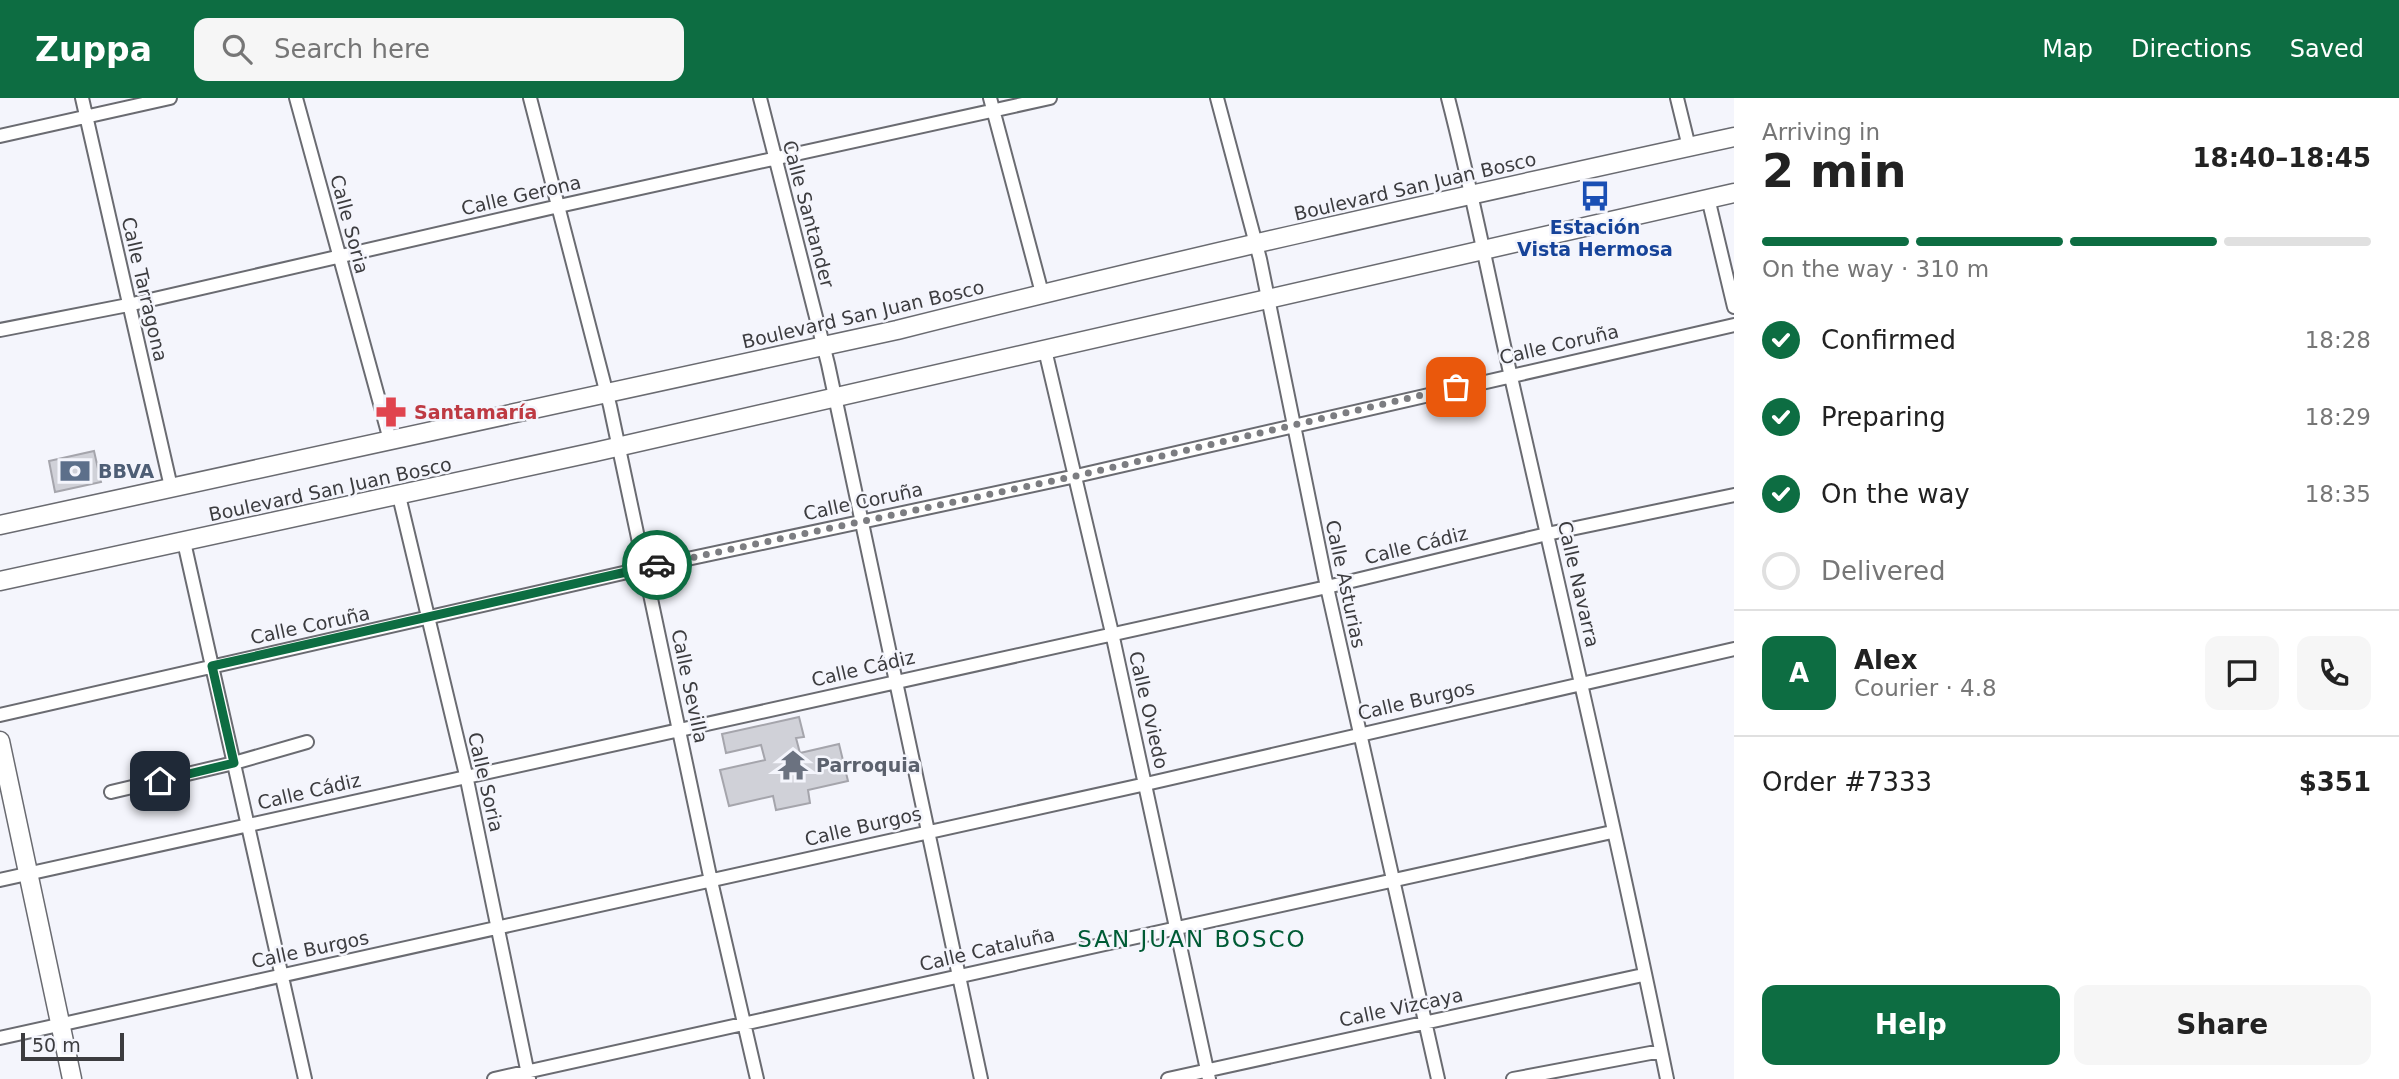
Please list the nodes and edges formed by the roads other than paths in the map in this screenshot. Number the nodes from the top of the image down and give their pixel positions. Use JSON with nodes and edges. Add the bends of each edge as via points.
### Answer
{"nodes":[{"id":1,"x":82,"y":98,"type":"edge"},
{"id":2,"x":170,"y":98,"type":"edge"},
{"id":3,"x":296,"y":98,"type":"edge"},
{"id":4,"x":530,"y":98,"type":"edge"},
{"id":5,"x":760,"y":98,"type":"edge"},
{"id":6,"x":990,"y":98,"type":"edge"},
{"id":7,"x":1050,"y":98,"type":"edge"},
{"id":8,"x":1217,"y":98,"type":"edge"},
{"id":9,"x":1448,"y":98,"type":"edge"},
{"id":10,"x":1676,"y":98,"type":"edge"},
{"id":11,"x":993,"y":111,"type":"junction"},
{"id":12,"x":86,"y":116,"type":"junction"},
{"id":13,"x":0,"y":136,"type":"edge"},
{"id":14,"x":1734,"y":137,"type":"edge"},
{"id":15,"x":1689,"y":146,"type":"junction"},
{"id":16,"x":775,"y":159,"type":"junction"},
{"id":17,"x":1472,"y":192,"type":"junction"},
{"id":18,"x":1734,"y":193,"type":"edge"},
{"id":19,"x":1708,"y":198,"type":"junction"},
{"id":20,"x":559,"y":206,"type":"junction"},
{"id":21,"x":1257,"y":244,"type":"junction"},
{"id":22,"x":1484,"y":251,"type":"junction"},
{"id":23,"x":338,"y":257,"type":"junction"},
{"id":24,"x":1042,"y":293,"type":"junction"},
{"id":25,"x":1269,"y":298,"type":"junction"},
{"id":26,"x":128,"y":305,"type":"junction"},
{"id":27,"x":1734,"y":307,"type":"edge"},
{"id":28,"x":1734,"y":325,"type":"edge"},
{"id":29,"x":0,"y":330,"type":"edge"},
{"id":30,"x":823,"y":345,"type":"junction"},
{"id":31,"x":1045,"y":350,"type":"junction"},
{"id":32,"x":1510,"y":374,"type":"junction"},
{"id":33,"x":606,"y":393,"type":"junction"},
{"id":34,"x":834,"y":396,"type":"junction"},
{"id":35,"x":1293,"y":426,"type":"junction"},
{"id":36,"x":390,"y":440,"type":"junction"},
{"id":37,"x":618,"y":447,"type":"junction"},
{"id":38,"x":1076,"y":476,"type":"junction"},
{"id":39,"x":171,"y":488,"type":"junction"},
{"id":40,"x":1734,"y":495,"type":"edge"},
{"id":41,"x":399,"y":496,"type":"junction"},
{"id":42,"x":862,"y":521,"type":"junction"},
{"id":43,"x":0,"y":526,"type":"edge"},
{"id":44,"x":1547,"y":534,"type":"junction"},
{"id":45,"x":184,"y":542,"type":"junction"},
{"id":46,"x":645,"y":568,"type":"junction"},
{"id":47,"x":0,"y":581,"type":"edge"},
{"id":48,"x":1327,"y":587,"type":"junction"},
{"id":49,"x":428,"y":619,"type":"junction"},
{"id":50,"x":1112,"y":633,"type":"junction"},
{"id":51,"x":1734,"y":649,"type":"edge"},
{"id":52,"x":212,"y":666,"type":"junction"},
{"id":53,"x":894,"y":681,"type":"junction"},
{"id":54,"x":1582,"y":682,"type":"junction"},
{"id":55,"x":0,"y":715,"type":"edge"},
{"id":56,"x":680,"y":729,"type":"junction"},
{"id":57,"x":1360,"y":733,"type":"junction"},
{"id":58,"x":0,"y":741,"type":"edge"},
{"id":59,"x":307,"y":742,"type":"dead end"},
{"id":60,"x":234,"y":763,"type":"junction"},
{"id":61,"x":466,"y":775,"type":"junction"},
{"id":62,"x":1146,"y":784,"type":"junction"},
{"id":63,"x":110,"y":793,"type":"dead end"},
{"id":64,"x":247,"y":825,"type":"junction"},
{"id":65,"x":928,"y":831,"type":"junction"},
{"id":66,"x":1612,"y":832,"type":"junction"},
{"id":67,"x":28,"y":874,"type":"junction"},
{"id":68,"x":1393,"y":879,"type":"junction"},
{"id":69,"x":0,"y":880,"type":"edge"},
{"id":70,"x":711,"y":881,"type":"junction"},
{"id":71,"x":1176,"y":927,"type":"junction"},
{"id":72,"x":499,"y":929,"type":"junction"},
{"id":73,"x":280,"y":975,"type":"junction"},
{"id":74,"x":958,"y":975,"type":"junction"},
{"id":75,"x":1643,"y":975,"type":"junction"},
{"id":76,"x":1425,"y":1022,"type":"junction"},
{"id":77,"x":744,"y":1024,"type":"junction"},
{"id":78,"x":61,"y":1026,"type":"junction"},
{"id":79,"x":0,"y":1038,"type":"edge"},
{"id":80,"x":1661,"y":1051,"type":"junction"},
{"id":81,"x":1208,"y":1074,"type":"edge"},
{"id":82,"x":528,"y":1075,"type":"edge"},
{"id":83,"x":72,"y":1079,"type":"edge"},
{"id":84,"x":305,"y":1079,"type":"edge"},
{"id":85,"x":494,"y":1079,"type":"edge"},
{"id":86,"x":757,"y":1079,"type":"edge"},
{"id":87,"x":981,"y":1079,"type":"edge"},
{"id":88,"x":1168,"y":1079,"type":"edge"},
{"id":89,"x":1438,"y":1079,"type":"edge"},
{"id":90,"x":1513,"y":1079,"type":"edge"},
{"id":91,"x":1667,"y":1079,"type":"edge"}],
"edges":[{"from":1,"to":12,"type":"street","name":"Calle Tarragona"},
{"from":2,"to":12,"type":"street"},
{"from":3,"to":23,"type":"street","name":"Calle Soria"},
{"from":4,"to":20,"type":"street","name":"Calle Sevilla"},
{"from":5,"to":16,"type":"street","name":"Calle Santander"},
{"from":6,"to":11,"type":"street"},
{"from":7,"to":11,"type":"street","name":"Calle Gerona"},
{"from":8,"to":21,"type":"street","name":"Calle Asturias"},
{"from":9,"to":17,"type":"street","name":"Calle Navarra"},
{"from":10,"to":15,"type":"street"},
{"from":11,"to":16,"type":"street","name":"Calle Gerona"},
{"from":11,"to":24,"type":"street"},
{"from":12,"to":13,"type":"street"},
{"from":12,"to":26,"type":"street","name":"Calle Tarragona"},
{"from":14,"to":15,"type":"street","name":"Boulevard San Juan Bosco"},
{"from":15,"to":17,"type":"street","name":"Boulevard San Juan Bosco"},
{"from":16,"to":20,"type":"street","name":"Calle Gerona"},
{"from":16,"to":30,"type":"street","name":"Calle Santander"},
{"from":17,"to":21,"type":"street","name":"Boulevard San Juan Bosco"},
{"from":17,"to":22,"type":"street","name":"Calle Navarra"},
{"from":18,"to":19,"type":"street","name":"Boulevard San Juan Bosco"},
{"from":19,"to":22,"type":"street","name":"Boulevard San Juan Bosco"},
{"from":19,"to":27,"type":"street"},
{"from":20,"to":23,"type":"street","name":"Calle Gerona"},
{"from":20,"to":33,"type":"street","name":"Calle Sevilla"},
{"from":21,"to":24,"type":"street","name":"Boulevard San Juan Bosco"},
{"from":21,"to":25,"type":"street","name":"Calle Asturias"},
{"from":22,"to":25,"type":"street","name":"Boulevard San Juan Bosco"},
{"from":22,"to":32,"type":"street","name":"Calle Navarra"},
{"from":23,"to":26,"type":"street","name":"Calle Gerona"},
{"from":23,"to":36,"type":"street","name":"Calle Soria"},
{"from":24,"to":30,"type":"street","name":"Boulevard San Juan Bosco"},
{"from":25,"to":31,"type":"street","name":"Boulevard San Juan Bosco"},
{"from":25,"to":35,"type":"street","name":"Calle Asturias"},
{"from":26,"to":29,"type":"street","name":"Calle Gerona"},
{"from":26,"to":39,"type":"street","name":"Calle Tarragona"},
{"from":28,"to":32,"type":"street","name":"Calle Coruña"},
{"from":30,"to":33,"type":"street","name":"Boulevard San Juan Bosco"},
{"from":30,"to":34,"type":"street","name":"Calle Santander"},
{"from":31,"to":34,"type":"street","name":"Boulevard San Juan Bosco"},
{"from":31,"to":38,"type":"street","name":"Calle Oviedo"},
{"from":32,"to":35,"type":"street","name":"Calle Coruña"},
{"from":32,"to":44,"type":"street","name":"Calle Navarra"},
{"from":33,"to":36,"type":"street","name":"Boulevard San Juan Bosco"},
{"from":33,"to":37,"type":"street","name":"Calle Sevilla"},
{"from":34,"to":37,"type":"street","name":"Boulevard San Juan Bosco"},
{"from":34,"to":42,"type":"street","name":"Calle Santander"},
{"from":35,"to":38,"type":"street","name":"Calle Coruña"},
{"from":35,"to":48,"type":"street","name":"Calle Asturias"},
{"from":36,"to":39,"type":"street","name":"Boulevard San Juan Bosco"},
{"from":37,"to":41,"type":"street","name":"Boulevard San Juan Bosco"},
{"from":37,"to":46,"type":"street","name":"Calle Sevilla"},
{"from":38,"to":42,"type":"street","name":"Calle Coruña"},
{"from":38,"to":50,"type":"street","name":"Calle Oviedo"},
{"from":39,"to":43,"type":"street","name":"Boulevard San Juan Bosco"},
{"from":40,"to":44,"type":"street","name":"Calle Cádiz"},
{"from":41,"to":45,"type":"street","name":"Boulevard San Juan Bosco"},
{"from":41,"to":49,"type":"street","name":"Calle Soria"},
{"from":42,"to":46,"type":"street","name":"Calle Coruña"},
{"from":42,"to":53,"type":"street","name":"Calle Santander"},
{"from":44,"to":48,"type":"street","name":"Calle Cádiz"},
{"from":44,"to":54,"type":"street","name":"Calle Navarra"},
{"from":45,"to":47,"type":"street","name":"Boulevard San Juan Bosco"},
{"from":45,"to":52,"type":"street"},
{"from":46,"to":49,"type":"street","name":"Calle Coruña"},
{"from":46,"to":56,"type":"street","name":"Calle Sevilla"},
{"from":48,"to":50,"type":"street","name":"Calle Cádiz"},
{"from":48,"to":57,"type":"street","name":"Calle Asturias"},
{"from":49,"to":52,"type":"street","name":"Calle Coruña"},
{"from":49,"to":61,"type":"street","name":"Calle Soria"},
{"from":50,"to":53,"type":"street","name":"Calle Cádiz"},
{"from":50,"to":62,"type":"street","name":"Calle Oviedo"},
{"from":51,"to":54,"type":"street","name":"Calle Burgos"},
{"from":52,"to":55,"type":"street","name":"Calle Coruña"},
{"from":52,"to":60,"type":"street"},
{"from":53,"to":56,"type":"street","name":"Calle Cádiz"},
{"from":53,"to":65,"type":"street","name":"Calle Santander"},
{"from":54,"to":57,"type":"street","name":"Calle Burgos"},
{"from":54,"to":66,"type":"street","name":"Calle Navarra"},
{"from":56,"to":61,"type":"street","name":"Calle Cádiz"},
{"from":56,"to":70,"type":"street","name":"Calle Sevilla"},
{"from":57,"to":62,"type":"street","name":"Calle Burgos"},
{"from":57,"to":68,"type":"street","name":"Calle Asturias"},
{"from":58,"to":67,"type":"street"},
{"from":59,"to":60,"type":"street"},
{"from":60,"to":63,"type":"street"},
{"from":60,"to":64,"type":"street"},
{"from":61,"to":64,"type":"street","name":"Calle Cádiz"},
{"from":61,"to":72,"type":"street","name":"Calle Soria"},
{"from":62,"to":65,"type":"street","name":"Calle Burgos"},
{"from":62,"to":71,"type":"street","name":"Calle Oviedo"},
{"from":64,"to":67,"type":"street","name":"Calle Cádiz"},
{"from":64,"to":73,"type":"street"},
{"from":65,"to":70,"type":"street","name":"Calle Burgos"},
{"from":65,"to":74,"type":"street","name":"Calle Santander"},
{"from":66,"to":68,"type":"street","name":"Calle Cataluña"},
{"from":66,"to":75,"type":"street","name":"Calle Navarra"},
{"from":67,"to":69,"type":"street","name":"Calle Cádiz"},
{"from":67,"to":78,"type":"street"},
{"from":68,"to":71,"type":"street","name":"Calle Cataluña"},
{"from":68,"to":76,"type":"street","name":"Calle Asturias"},
{"from":70,"to":72,"type":"street","name":"Calle Burgos"},
{"from":70,"to":77,"type":"street","name":"Calle Sevilla"},
{"from":71,"to":74,"type":"street","name":"Calle Cataluña"},
{"from":71,"to":81,"type":"street","name":"Calle Oviedo"},
{"from":72,"to":73,"type":"street","name":"Calle Burgos"},
{"from":72,"to":82,"type":"street","name":"Calle Soria"},
{"from":73,"to":78,"type":"street","name":"Calle Burgos"},
{"from":73,"to":84,"type":"street"},
{"from":74,"to":77,"type":"street","name":"Calle Cataluña"},
{"from":74,"to":87,"type":"street","name":"Calle Santander"},
{"from":75,"to":76,"type":"street","name":"Calle Vizcaya"},
{"from":75,"to":80,"type":"street","name":"Calle Navarra"},
{"from":76,"to":81,"type":"street","name":"Calle Vizcaya"},
{"from":76,"to":89,"type":"street","name":"Calle Asturias"},
{"from":77,"to":82,"type":"street","name":"Calle Cataluña"},
{"from":77,"to":86,"type":"street","name":"Calle Sevilla"},
{"from":78,"to":79,"type":"street","name":"Calle Burgos"},
{"from":78,"to":83,"type":"street"},
{"from":80,"to":90,"type":"street"},
{"from":80,"to":91,"type":"street","name":"Calle Navarra"},
{"from":81,"to":88,"type":"street","name":"Calle Vizcaya"},
{"from":82,"to":85,"type":"street","name":"Calle Cataluña"}]}
